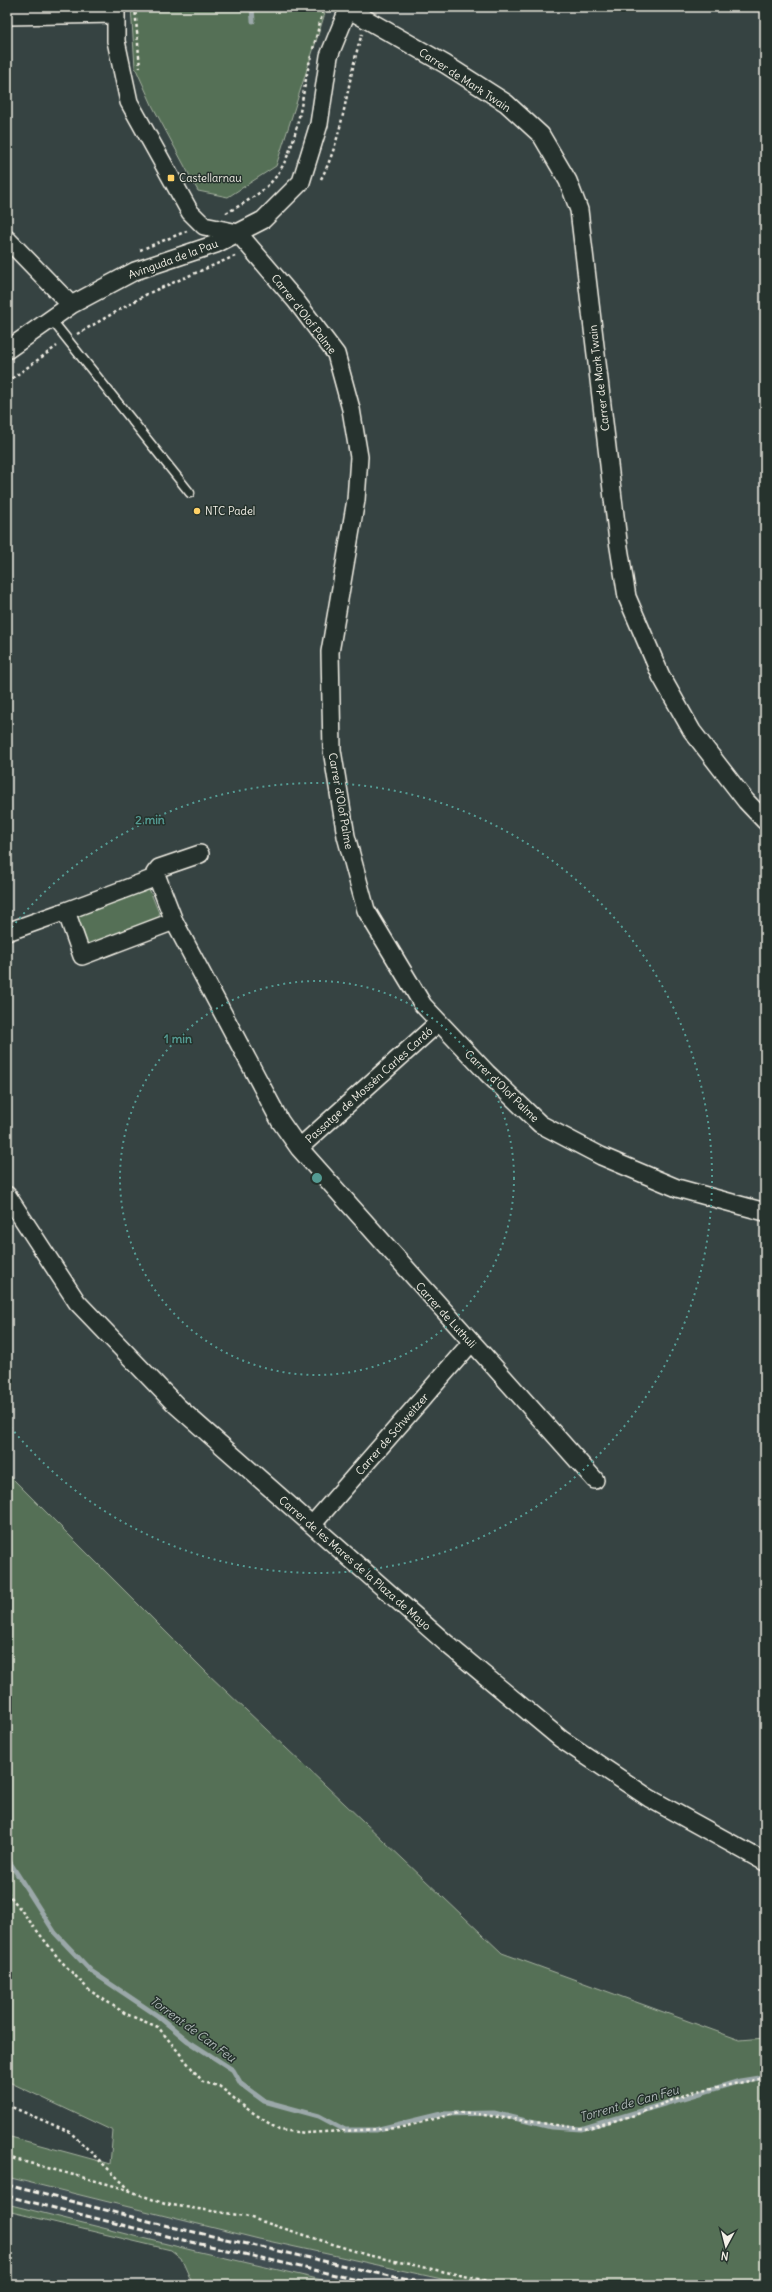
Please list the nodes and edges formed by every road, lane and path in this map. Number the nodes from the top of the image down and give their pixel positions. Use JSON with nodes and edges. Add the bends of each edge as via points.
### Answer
{"nodes":[{"id":1,"x":135,"y":7,"type":"edge"},
{"id":2,"x":349,"y":8,"type":"edge"},
{"id":3,"x":116,"y":10,"type":"edge"},
{"id":4,"x":7,"y":16,"type":"edge"},
{"id":5,"x":141,"y":70,"type":"dead end"},
{"id":6,"x":238,"y":233,"type":"junction"},
{"id":7,"x":7,"y":239,"type":"edge"},
{"id":8,"x":71,"y":305,"type":"junction"},
{"id":9,"x":51,"y":319,"type":"junction"},
{"id":10,"x":7,"y":350,"type":"edge"},
{"id":11,"x":190,"y":493,"type":"dead end"},
{"id":12,"x":765,"y":821,"type":"edge"},
{"id":13,"x":200,"y":854,"type":"dead end"},
{"id":14,"x":157,"y":877,"type":"junction"},
{"id":15,"x":66,"y":911,"type":"junction"},
{"id":16,"x":174,"y":921,"type":"junction"},
{"id":17,"x":7,"y":932,"type":"edge"},
{"id":18,"x":439,"y":1022,"type":"junction"},
{"id":19,"x":299,"y":1148,"type":"junction"},
{"id":20,"x":7,"y":1195,"type":"edge"},
{"id":21,"x":765,"y":1212,"type":"edge"},
{"id":22,"x":471,"y":1343,"type":"junction"},
{"id":23,"x":595,"y":1480,"type":"dead end"},
{"id":24,"x":312,"y":1525,"type":"junction"},
{"id":25,"x":765,"y":1862,"type":"edge"},
{"id":26,"x":7,"y":1892,"type":"edge"},
{"id":27,"x":765,"y":2078,"type":"edge"},
{"id":28,"x":7,"y":2105,"type":"edge"},
{"id":29,"x":7,"y":2156,"type":"edge"},
{"id":30,"x":132,"y":2192,"type":"junction"},
{"id":31,"x":506,"y":2285,"type":"edge"}],
"edges":[{"from":1,"to":5,"type":"path"},
{"from":2,"to":6,"type":"street","name":"Avinguda de la Pau","via":[[329,56],[319,124],[301,182],[263,220]]},
{"from":2,"to":12,"type":"street","name":"Carrer de Mark Twain","via":[[506,103],[541,134],[568,181],[579,210],[618,541],[627,597],[661,676],[692,731],[746,802]]},
{"from":3,"to":4,"type":"street"},
{"from":3,"to":6,"type":"street","via":[[116,41],[129,102],[190,212],[204,226]]},
{"from":6,"to":8,"type":"street","name":"Avinguda de la Pau","via":[[216,244],[135,271]]},
{"from":6,"to":18,"type":"street","name":"Carrer d'Olof Palme","via":[[296,301],[336,354],[351,409],[359,457],[356,500],[330,652],[332,750],[346,836],[366,910],[423,1005]]},
{"from":7,"to":8,"type":"street"},
{"from":8,"to":9,"type":"street","name":"Avinguda de la Pau"},
{"from":9,"to":10,"type":"street","name":"Avinguda de la Pau"},
{"from":9,"to":11,"type":"lane"},
{"from":13,"to":14,"type":"street","via":[[159,868],[155,873]]},
{"from":14,"to":15,"type":"street"},
{"from":14,"to":16,"type":"street","name":"Carrer de Luthuli"},
{"from":15,"to":16,"type":"street","via":[[82,956]]},
{"from":15,"to":17,"type":"street"},
{"from":16,"to":19,"type":"street","name":"Carrer de Luthuli","via":[[280,1121]]},
{"from":18,"to":19,"type":"street","name":"Passatge de Mossèn Carles Cardó"},
{"from":18,"to":21,"type":"street","name":"Carrer d'Olof Palme","via":[[540,1124],[601,1156],[677,1188]]},
{"from":19,"to":22,"type":"street","name":"Carrer de Luthuli"},
{"from":20,"to":24,"type":"street","name":"Carrer de les Mares de la Plaza de Mayo","via":[[77,1302],[176,1405]]},
{"from":22,"to":23,"type":"street","name":"Carrer de Luthuli"},
{"from":22,"to":24,"type":"street","name":"Carrer de Schweitzer"},
{"from":24,"to":25,"type":"street","name":"Carrer de les Mares de la Plaza de Mayo","via":[[447,1644],[561,1739],[649,1798]]},
{"from":26,"to":27,"type":"path","via":[[59,1959],[89,1990],[126,2014],[158,2027],[203,2082],[219,2086],[279,2130],[306,2133],[399,2128],[462,2112],[585,2129],[635,2115],[692,2092]]},
{"from":28,"to":30,"type":"path","via":[[70,2132]]},
{"from":29,"to":30,"type":"path"},
{"from":30,"to":31,"type":"path","via":[[165,2204],[245,2216],[367,2255]]}]}
